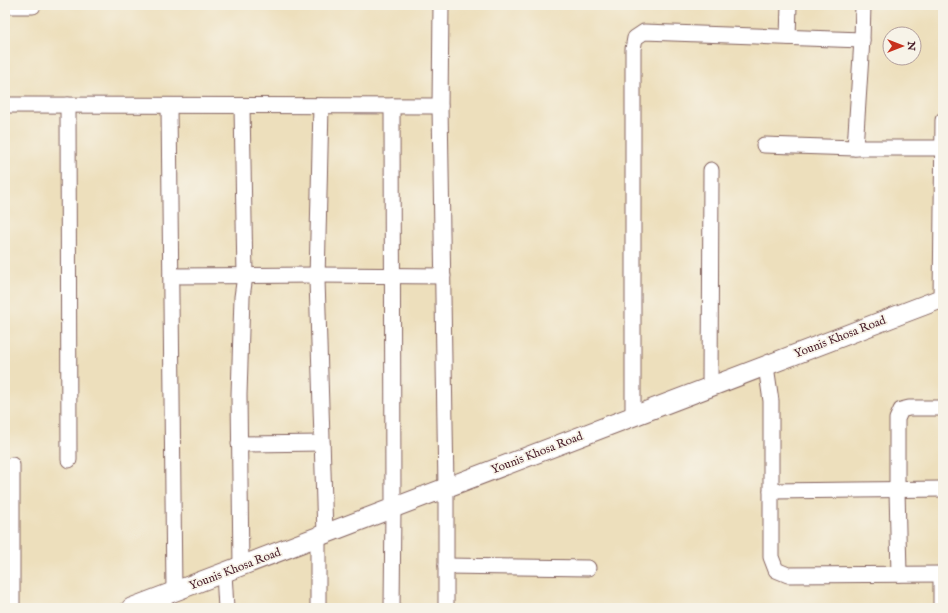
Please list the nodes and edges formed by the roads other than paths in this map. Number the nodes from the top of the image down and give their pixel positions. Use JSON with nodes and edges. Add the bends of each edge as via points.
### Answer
{"nodes":[{"id":1,"x":441,"y":5,"type":"edge"},
{"id":2,"x":789,"y":5,"type":"edge"},
{"id":3,"x":863,"y":5,"type":"edge"},
{"id":4,"x":5,"y":6,"type":"edge"},
{"id":5,"x":33,"y":6,"type":"dead end"},
{"id":6,"x":788,"y":37,"type":"junction"},
{"id":7,"x":862,"y":40,"type":"junction"},
{"id":8,"x":5,"y":105,"type":"edge"},
{"id":9,"x":68,"y":105,"type":"junction"},
{"id":10,"x":169,"y":106,"type":"junction"},
{"id":11,"x":242,"y":106,"type":"junction"},
{"id":12,"x":321,"y":106,"type":"junction"},
{"id":13,"x":392,"y":106,"type":"junction"},
{"id":14,"x":440,"y":106,"type":"junction"},
{"id":15,"x":943,"y":120,"type":"edge"},
{"id":16,"x":764,"y":145,"type":"dead end"},
{"id":17,"x":855,"y":148,"type":"junction"},
{"id":18,"x":943,"y":148,"type":"edge"},
{"id":19,"x":711,"y":170,"type":"dead end"},
{"id":20,"x":317,"y":275,"type":"junction"},
{"id":21,"x":392,"y":275,"type":"junction"},
{"id":22,"x":170,"y":276,"type":"junction"},
{"id":23,"x":246,"y":276,"type":"junction"},
{"id":24,"x":443,"y":276,"type":"junction"},
{"id":25,"x":942,"y":298,"type":"edge"},
{"id":26,"x":766,"y":366,"type":"junction"},
{"id":27,"x":710,"y":387,"type":"junction"},
{"id":28,"x":943,"y":408,"type":"edge"},
{"id":29,"x":632,"y":417,"type":"junction"},
{"id":30,"x":322,"y":443,"type":"junction"},
{"id":31,"x":240,"y":444,"type":"junction"},
{"id":32,"x":68,"y":460,"type":"dead end"},
{"id":33,"x":12,"y":465,"type":"dead end"},
{"id":34,"x":446,"y":488,"type":"junction"},
{"id":35,"x":943,"y":489,"type":"edge"},
{"id":36,"x":897,"y":490,"type":"junction"},
{"id":37,"x":771,"y":491,"type":"junction"},
{"id":38,"x":393,"y":508,"type":"junction"},
{"id":39,"x":322,"y":536,"type":"junction"},
{"id":40,"x":446,"y":566,"type":"junction"},
{"id":41,"x":588,"y":568,"type":"dead end"},
{"id":42,"x":232,"y":570,"type":"junction"},
{"id":43,"x":899,"y":574,"type":"junction"},
{"id":44,"x":942,"y":574,"type":"edge"},
{"id":45,"x":165,"y":599,"type":"edge"},
{"id":46,"x":12,"y":608,"type":"edge"},
{"id":47,"x":131,"y":608,"type":"edge"},
{"id":48,"x":226,"y":608,"type":"edge"},
{"id":49,"x":318,"y":608,"type":"edge"},
{"id":50,"x":392,"y":608,"type":"edge"},
{"id":51,"x":446,"y":608,"type":"edge"},
{"id":52,"x":941,"y":608,"type":"edge"}],
"edges":[{"from":1,"to":14,"type":"street"},
{"from":2,"to":6,"type":"street"},
{"from":3,"to":7,"type":"street"},
{"from":4,"to":5,"type":"street"},
{"from":6,"to":7,"type":"street"},
{"from":6,"to":29,"type":"street","via":[[644,32],[635,38]]},
{"from":7,"to":17,"type":"street"},
{"from":8,"to":9,"type":"street"},
{"from":9,"to":10,"type":"street"},
{"from":9,"to":32,"type":"street"},
{"from":10,"to":11,"type":"street"},
{"from":10,"to":22,"type":"street"},
{"from":11,"to":12,"type":"street"},
{"from":11,"to":23,"type":"street"},
{"from":12,"to":13,"type":"street"},
{"from":12,"to":20,"type":"street"},
{"from":13,"to":14,"type":"street"},
{"from":13,"to":21,"type":"street"},
{"from":14,"to":24,"type":"street"},
{"from":15,"to":18,"type":"street"},
{"from":16,"to":17,"type":"street"},
{"from":17,"to":18,"type":"street"},
{"from":18,"to":25,"type":"street"},
{"from":19,"to":27,"type":"street"},
{"from":20,"to":21,"type":"street"},
{"from":20,"to":23,"type":"street"},
{"from":20,"to":30,"type":"street"},
{"from":21,"to":24,"type":"street"},
{"from":21,"to":38,"type":"street"},
{"from":22,"to":23,"type":"street"},
{"from":22,"to":45,"type":"street"},
{"from":23,"to":31,"type":"street","via":[[242,304]]},
{"from":24,"to":34,"type":"street"},
{"from":25,"to":26,"type":"street","name":"Younis Khosa Road"},
{"from":26,"to":27,"type":"street","name":"Younis Khosa Road"},
{"from":26,"to":37,"type":"street","via":[[771,401]]},
{"from":27,"to":29,"type":"street","name":"Younis Khosa Road"},
{"from":28,"to":36,"type":"street","via":[[901,410],[897,419]]},
{"from":29,"to":34,"type":"street","name":"Younis Khosa Road"},
{"from":30,"to":31,"type":"street"},
{"from":30,"to":39,"type":"street"},
{"from":31,"to":42,"type":"street"},
{"from":33,"to":46,"type":"street"},
{"from":34,"to":38,"type":"street","name":"Younis Khosa Road"},
{"from":34,"to":40,"type":"street"},
{"from":35,"to":36,"type":"street"},
{"from":36,"to":37,"type":"street"},
{"from":36,"to":43,"type":"street"},
{"from":37,"to":43,"type":"street","via":[[771,557],[776,570],[788,575]]},
{"from":38,"to":39,"type":"street","name":"Younis Khosa Road"},
{"from":38,"to":50,"type":"street"},
{"from":39,"to":42,"type":"street","name":"Younis Khosa Road"},
{"from":39,"to":49,"type":"street"},
{"from":40,"to":41,"type":"street"},
{"from":40,"to":51,"type":"street"},
{"from":42,"to":45,"type":"street","name":"Younis Khosa Road"},
{"from":42,"to":48,"type":"street"},
{"from":43,"to":44,"type":"street"},
{"from":44,"to":52,"type":"street"},
{"from":45,"to":47,"type":"street","name":"Younis Khosa Road"}]}
